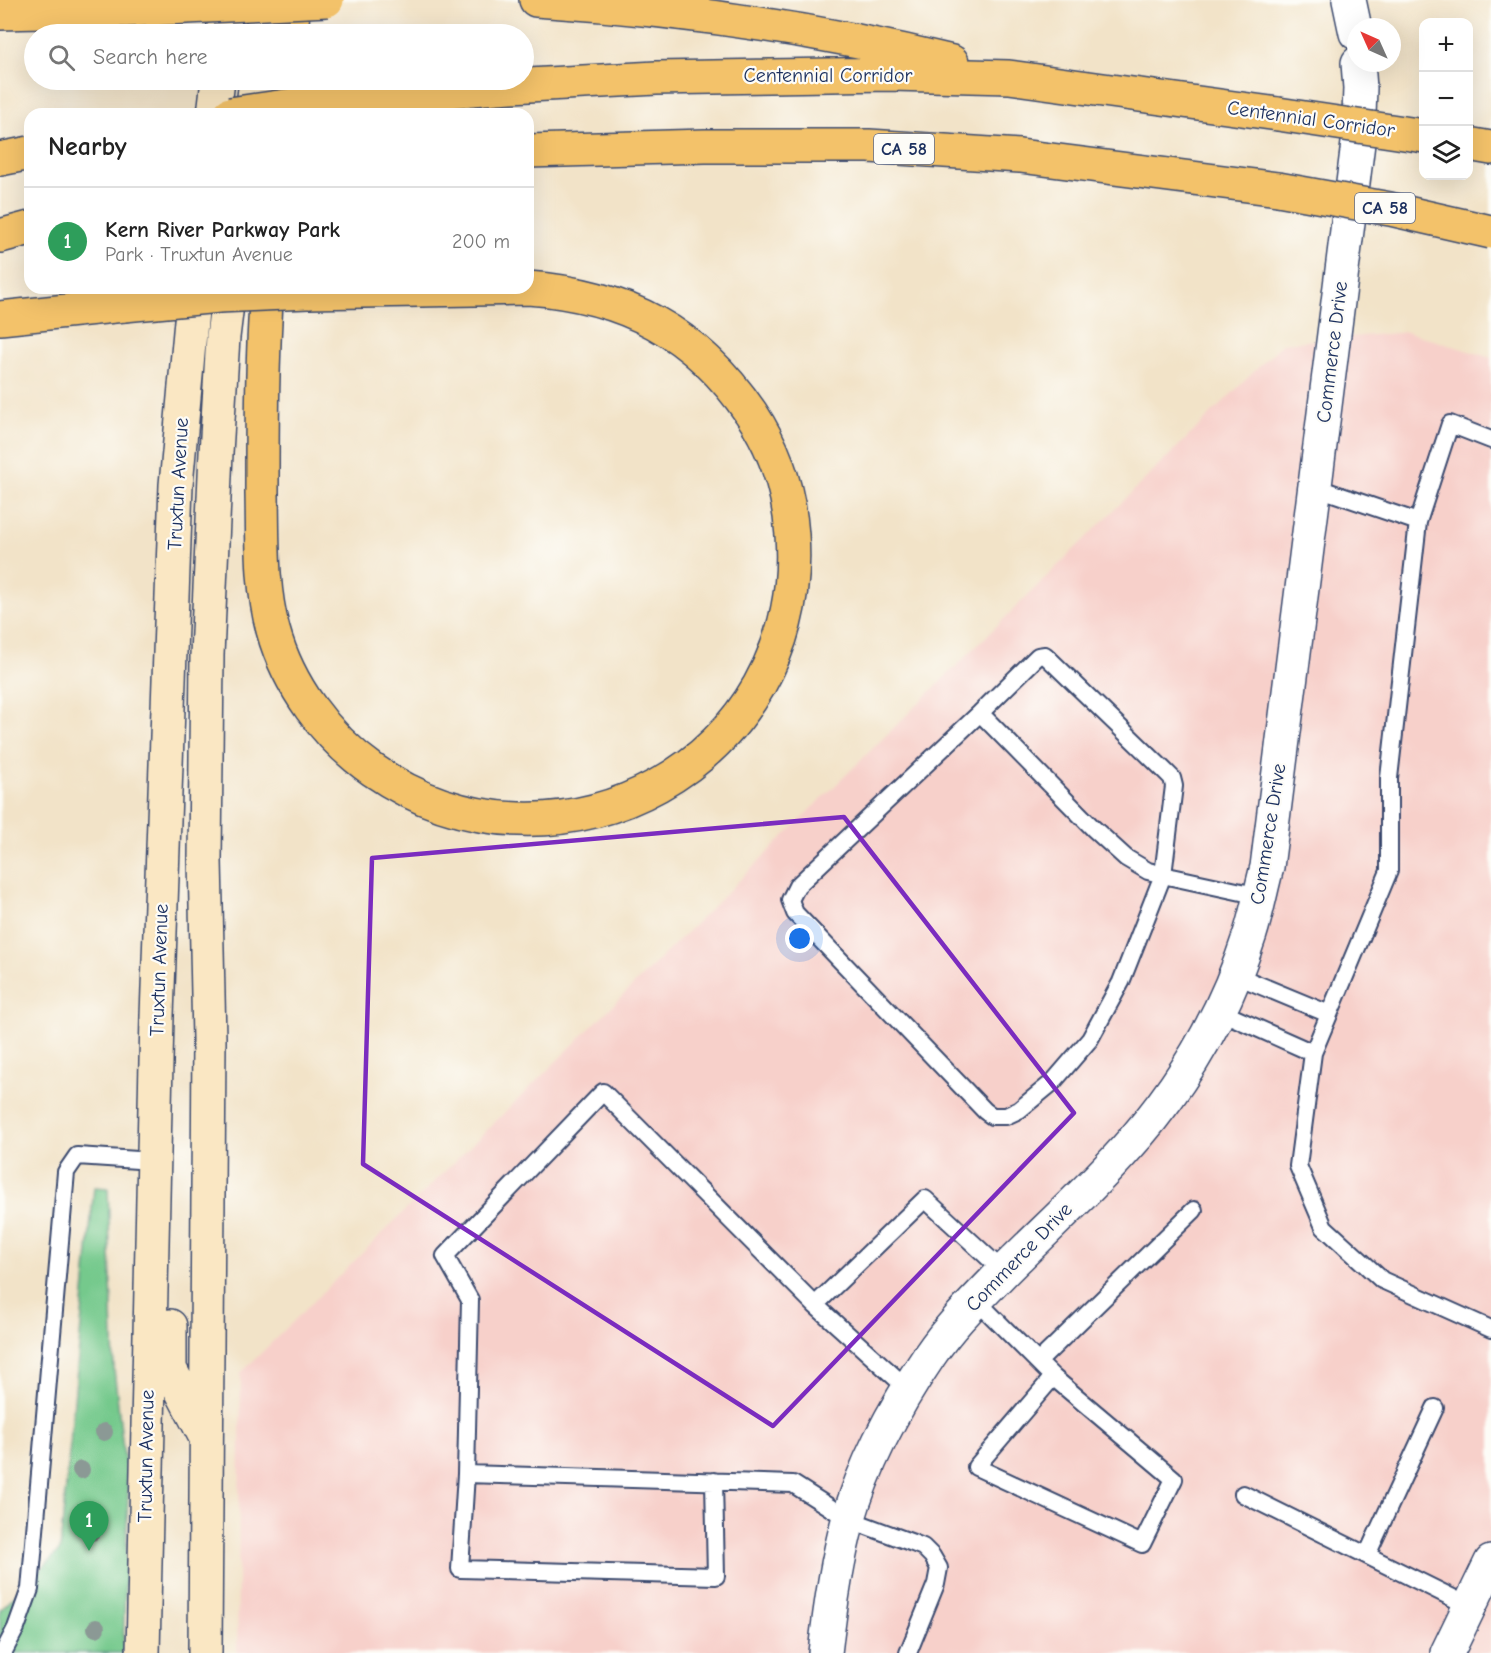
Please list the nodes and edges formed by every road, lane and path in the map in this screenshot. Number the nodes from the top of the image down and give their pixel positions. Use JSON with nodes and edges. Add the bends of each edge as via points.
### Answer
{"nodes":[{"id":1,"x":226,"y":0,"type":"edge"},
{"id":2,"x":266,"y":0,"type":"edge"},
{"id":3,"x":294,"y":0,"type":"edge"},
{"id":4,"x":327,"y":0,"type":"edge"},
{"id":5,"x":536,"y":0,"type":"edge"},
{"id":6,"x":1349,"y":0,"type":"edge"},
{"id":7,"x":0,"y":13,"type":"edge"},
{"id":8,"x":1353,"y":18,"type":"edge"},
{"id":9,"x":224,"y":24,"type":"edge"},
{"id":10,"x":263,"y":24,"type":"edge"},
{"id":11,"x":292,"y":24,"type":"edge"},
{"id":12,"x":1359,"y":72,"type":"edge"},
{"id":13,"x":1009,"y":77,"type":"junction"},
{"id":14,"x":534,"y":85,"type":"edge"},
{"id":15,"x":217,"y":90,"type":"edge"},
{"id":16,"x":255,"y":90,"type":"edge"},
{"id":17,"x":287,"y":90,"type":"edge"},
{"id":18,"x":459,"y":90,"type":"edge"},
{"id":19,"x":215,"y":108,"type":"edge"},
{"id":20,"x":253,"y":108,"type":"edge"},
{"id":21,"x":272,"y":108,"type":"edge"},
{"id":22,"x":285,"y":108,"type":"edge"},
{"id":23,"x":1419,"y":135,"type":"edge"},
{"id":24,"x":1473,"y":145,"type":"edge"},
{"id":25,"x":1491,"y":148,"type":"edge"},
{"id":26,"x":534,"y":151,"type":"edge"},
{"id":27,"x":24,"y":154,"type":"edge"},
{"id":28,"x":0,"y":159,"type":"edge"},
{"id":29,"x":24,"y":230,"type":"edge"},
{"id":30,"x":1491,"y":231,"type":"edge"},
{"id":31,"x":0,"y":236,"type":"edge"},
{"id":32,"x":534,"y":289,"type":"edge"},
{"id":33,"x":193,"y":294,"type":"edge"},
{"id":34,"x":228,"y":294,"type":"edge"},
{"id":35,"x":264,"y":294,"type":"edge"},
{"id":36,"x":267,"y":294,"type":"edge"},
{"id":37,"x":0,"y":318,"type":"edge"},
{"id":38,"x":1491,"y":440,"type":"edge"},
{"id":39,"x":1315,"y":487,"type":"junction"},
{"id":40,"x":1418,"y":522,"type":"junction"},
{"id":41,"x":980,"y":713,"type":"junction"},
{"id":42,"x":1163,"y":875,"type":"junction"},
{"id":43,"x":1260,"y":896,"type":"junction"},
{"id":44,"x":1235,"y":975,"type":"junction"},
{"id":45,"x":1219,"y":1011,"type":"junction"},
{"id":46,"x":1329,"y":1014,"type":"junction"},
{"id":47,"x":1313,"y":1053,"type":"junction"},
{"id":48,"x":153,"y":1161,"type":"junction"},
{"id":49,"x":1194,"y":1210,"type":"dead end"},
{"id":50,"x":1004,"y":1272,"type":"junction"},
{"id":51,"x":976,"y":1300,"type":"junction"},
{"id":52,"x":815,"y":1305,"type":"junction"},
{"id":53,"x":1491,"y":1329,"type":"edge"},
{"id":54,"x":1038,"y":1362,"type":"junction"},
{"id":55,"x":1053,"y":1377,"type":"junction"},
{"id":56,"x":908,"y":1389,"type":"junction"},
{"id":57,"x":1435,"y":1408,"type":"dead end"},
{"id":58,"x":207,"y":1438,"type":"junction"},
{"id":59,"x":466,"y":1474,"type":"junction"},
{"id":60,"x":714,"y":1481,"type":"junction"},
{"id":61,"x":1243,"y":1494,"type":"dead end"},
{"id":62,"x":848,"y":1519,"type":"junction"},
{"id":63,"x":1367,"y":1555,"type":"junction"},
{"id":64,"x":1491,"y":1562,"type":"edge"},
{"id":65,"x":1469,"y":1606,"type":"junction"},
{"id":66,"x":3,"y":1653,"type":"edge"},
{"id":67,"x":143,"y":1653,"type":"edge"},
{"id":68,"x":205,"y":1653,"type":"edge"},
{"id":69,"x":825,"y":1653,"type":"edge"},
{"id":70,"x":908,"y":1653,"type":"edge"},
{"id":71,"x":1446,"y":1653,"type":"edge"}],
"edges":[{"from":1,"to":9,"type":"main road"},
{"from":2,"to":10,"type":"main road"},
{"from":3,"to":11,"type":"highway"},
{"from":4,"to":7,"type":"highway","bridge":true},
{"from":5,"to":13,"type":"highway","via":[[749,21],[912,52]]},
{"from":6,"to":8,"type":"street"},
{"from":12,"to":39,"type":"street","name":"Commerce Drive","via":[[1358,143]]},
{"from":13,"to":14,"type":"highway","name":"Centennial Corridor","bridge":true,"via":[[832,74]]},
{"from":13,"to":23,"type":"highway","name":"Centennial Corridor","bridge":true},
{"from":15,"to":19,"type":"main road"},
{"from":16,"to":20,"type":"main road"},
{"from":17,"to":22,"type":"highway"},
{"from":18,"to":21,"type":"highway","name":"Centennial Corridor","bridge":true},
{"from":24,"to":25,"type":"highway"},
{"from":26,"to":30,"type":"highway","number":"CA 58","bridge":true,"via":[[869,146],[1020,156],[1278,189]]},
{"from":27,"to":28,"type":"highway"},
{"from":29,"to":31,"type":"highway"},
{"from":32,"to":36,"type":"highway","via":[[584,294],[636,313],[665,328],[715,367],[750,411],[772,452],[784,486],[793,554],[789,602],[776,650],[752,697],[713,744],[667,780],[625,801],[580,814],[523,820],[455,810],[391,782],[336,738],[314,712],[287,667],[273,630],[263,555],[262,411]]},
{"from":33,"to":48,"type":"main road","name":"Truxtun Avenue","via":[[176,485]]},
{"from":34,"to":58,"type":"main road","name":"Truxtun Avenue","via":[[217,429],[207,655]]},
{"from":35,"to":37,"type":"highway","bridge":true},
{"from":38,"to":40,"type":"lane","via":[[1449,424]]},
{"from":39,"to":40,"type":"lane"},
{"from":39,"to":43,"type":"street","name":"Commerce Drive","via":[[1267,867]]},
{"from":40,"to":46,"type":"lane","via":[[1389,778],[1389,871]]},
{"from":41,"to":42,"type":"lane","via":[[1110,843],[1148,871]]},
{"from":41,"to":42,"type":"lane","via":[[1038,656],[1052,660],[1172,778],[1174,794]]},
{"from":41,"to":42,"type":"lane","via":[[797,886],[790,900],[795,913],[985,1111],[992,1116],[1006,1116],[1019,1110],[1053,1082],[1090,1039],[1121,982]]},
{"from":42,"to":43,"type":"lane"},
{"from":43,"to":44,"type":"street","name":"Commerce Drive"},
{"from":44,"to":45,"type":"street","name":"Commerce Drive"},
{"from":44,"to":46,"type":"lane"},
{"from":45,"to":47,"type":"lane"},
{"from":45,"to":50,"type":"street","name":"Commerce Drive","via":[[1199,1051],[1166,1100],[1122,1153]]},
{"from":46,"to":47,"type":"lane"},
{"from":47,"to":53,"type":"lane","via":[[1298,1166],[1324,1227],[1382,1280]]},
{"from":48,"to":58,"type":"main road","via":[[171,1191],[170,1369]]},
{"from":48,"to":66,"type":"lane","via":[[77,1156],[66,1172],[30,1589]]},
{"from":48,"to":67,"type":"main road","name":"Truxtun Avenue"},
{"from":49,"to":54,"type":"lane"},
{"from":50,"to":51,"type":"street","name":"Commerce Drive"},
{"from":50,"to":52,"type":"lane","via":[[925,1198]]},
{"from":51,"to":54,"type":"lane"},
{"from":51,"to":56,"type":"street","name":"Commerce Drive"},
{"from":52,"to":56,"type":"lane"},
{"from":52,"to":59,"type":"lane","via":[[603,1092],[445,1256],[470,1300]]},
{"from":54,"to":55,"type":"lane"},
{"from":55,"to":55,"type":"lane","via":[[976,1467],[1142,1545],[1173,1479]]},
{"from":56,"to":62,"type":"street","name":"Commerce Drive","via":[[873,1455]]},
{"from":57,"to":63,"type":"lane"},
{"from":58,"to":68,"type":"main road","name":"Truxtun Avenue"},
{"from":59,"to":60,"type":"lane"},
{"from":59,"to":60,"type":"lane","via":[[460,1569],[716,1576]]},
{"from":60,"to":62,"type":"lane","via":[[793,1484]]},
{"from":61,"to":63,"type":"lane"},
{"from":62,"to":69,"type":"street","name":"Commerce Drive","via":[[833,1586]]},
{"from":62,"to":70,"type":"lane","via":[[923,1547],[939,1568]]},
{"from":63,"to":65,"type":"lane"},
{"from":64,"to":65,"type":"street"},
{"from":65,"to":71,"type":"street"}]}
